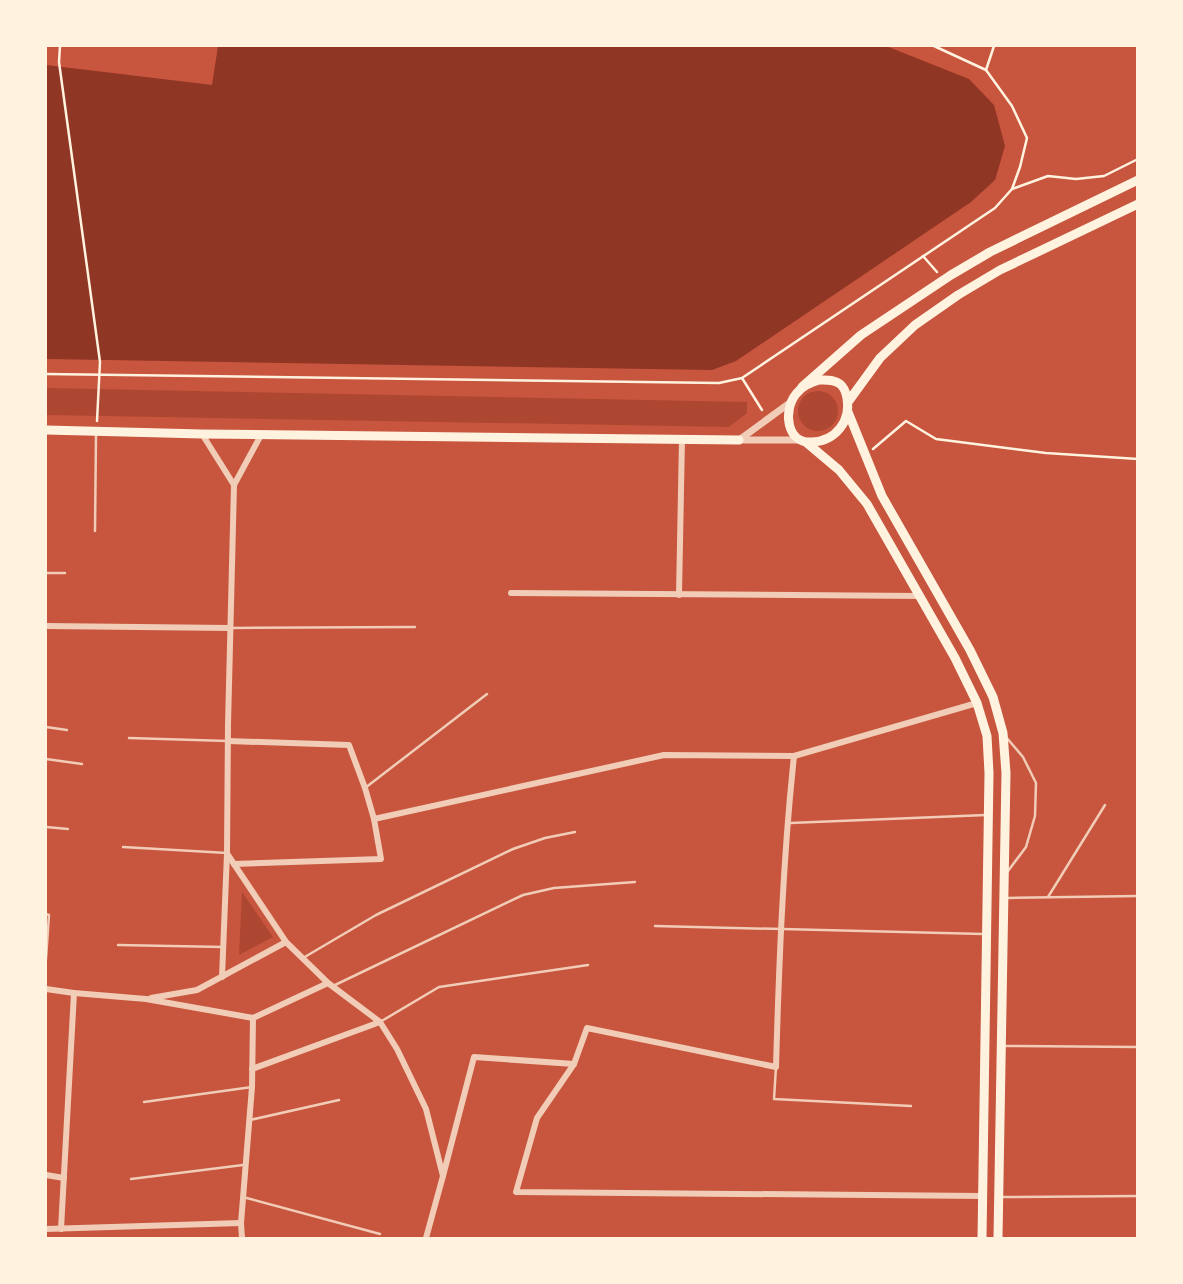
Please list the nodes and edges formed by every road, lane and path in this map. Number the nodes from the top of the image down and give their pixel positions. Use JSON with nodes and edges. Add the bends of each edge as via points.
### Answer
{"nodes":[{"id":1,"x":60,"y":46,"type":"edge"},
{"id":2,"x":934,"y":46,"type":"edge"},
{"id":3,"x":993,"y":46,"type":"edge"},
{"id":4,"x":986,"y":70,"type":"junction"},
{"id":5,"x":1138,"y":159,"type":"edge"},
{"id":6,"x":1138,"y":180,"type":"edge"},
{"id":7,"x":1012,"y":189,"type":"junction"},
{"id":8,"x":1138,"y":204,"type":"edge"},
{"id":9,"x":46,"y":374,"type":"edge"},
{"id":10,"x":100,"y":374,"type":"junction"},
{"id":11,"x":742,"y":378,"type":"junction"},
{"id":12,"x":802,"y":387,"type":"junction"},
{"id":13,"x":791,"y":402,"type":"junction"},
{"id":14,"x":848,"y":407,"type":"junction"},
{"id":15,"x":768,"y":419,"type":"junction"},
{"id":16,"x":46,"y":430,"type":"edge"},
{"id":17,"x":96,"y":431,"type":"junction"},
{"id":18,"x":202,"y":434,"type":"junction"},
{"id":19,"x":261,"y":435,"type":"junction"},
{"id":20,"x":682,"y":439,"type":"junction"},
{"id":21,"x":739,"y":440,"type":"junction"},
{"id":22,"x":804,"y":442,"type":"junction"},
{"id":23,"x":865,"y":456,"type":"junction"},
{"id":24,"x":1138,"y":458,"type":"edge"},
{"id":25,"x":234,"y":485,"type":"junction"},
{"id":26,"x":94,"y":531,"type":"dead end"},
{"id":27,"x":46,"y":573,"type":"edge"},
{"id":28,"x":65,"y":573,"type":"dead end"},
{"id":29,"x":511,"y":593,"type":"dead end"},
{"id":30,"x":679,"y":595,"type":"junction"},
{"id":31,"x":920,"y":596,"type":"junction"},
{"id":32,"x":46,"y":626,"type":"edge"},
{"id":33,"x":415,"y":627,"type":"dead end"},
{"id":34,"x":230,"y":628,"type":"junction"},
{"id":35,"x":487,"y":694,"type":"dead end"},
{"id":36,"x":977,"y":703,"type":"junction"},
{"id":37,"x":46,"y":727,"type":"edge"},
{"id":38,"x":67,"y":730,"type":"dead end"},
{"id":39,"x":1003,"y":733,"type":"junction"},
{"id":40,"x":129,"y":738,"type":"dead end"},
{"id":41,"x":228,"y":741,"type":"junction"},
{"id":42,"x":794,"y":756,"type":"junction"},
{"id":43,"x":46,"y":760,"type":"edge"},
{"id":44,"x":82,"y":764,"type":"dead end"},
{"id":45,"x":365,"y":788,"type":"junction"},
{"id":46,"x":1105,"y":805,"type":"dead end"},
{"id":47,"x":988,"y":815,"type":"junction"},
{"id":48,"x":374,"y":819,"type":"junction"},
{"id":49,"x":787,"y":823,"type":"junction"},
{"id":50,"x":46,"y":827,"type":"edge"},
{"id":51,"x":68,"y":829,"type":"dead end"},
{"id":52,"x":575,"y":832,"type":"dead end"},
{"id":53,"x":123,"y":847,"type":"dead end"},
{"id":54,"x":227,"y":853,"type":"junction"},
{"id":55,"x":234,"y":864,"type":"junction"},
{"id":56,"x":1004,"y":876,"type":"junction"},
{"id":57,"x":635,"y":882,"type":"dead end"},
{"id":58,"x":1138,"y":896,"type":"edge"},
{"id":59,"x":987,"y":897,"type":"junction"},
{"id":60,"x":1004,"y":898,"type":"junction"},
{"id":61,"x":1048,"y":898,"type":"junction"},
{"id":62,"x":46,"y":914,"type":"edge"},
{"id":63,"x":655,"y":926,"type":"dead end"},
{"id":64,"x":780,"y":928,"type":"junction"},
{"id":65,"x":986,"y":935,"type":"junction"},
{"id":66,"x":286,"y":942,"type":"junction"},
{"id":67,"x":118,"y":945,"type":"dead end"},
{"id":68,"x":223,"y":947,"type":"junction"},
{"id":69,"x":303,"y":958,"type":"junction"},
{"id":70,"x":46,"y":959,"type":"edge"},
{"id":71,"x":588,"y":965,"type":"dead end"},
{"id":72,"x":222,"y":977,"type":"junction"},
{"id":73,"x":330,"y":985,"type":"junction"},
{"id":74,"x":46,"y":989,"type":"edge"},
{"id":75,"x":74,"y":993,"type":"junction"},
{"id":76,"x":146,"y":999,"type":"junction"},
{"id":77,"x":253,"y":1018,"type":"junction"},
{"id":78,"x":380,"y":1022,"type":"junction"},
{"id":79,"x":1002,"y":1046,"type":"junction"},
{"id":80,"x":1138,"y":1047,"type":"edge"},
{"id":81,"x":574,"y":1064,"type":"junction"},
{"id":82,"x":776,"y":1067,"type":"junction"},
{"id":83,"x":253,"y":1069,"type":"junction"},
{"id":84,"x":251,"y":1087,"type":"junction"},
{"id":85,"x":338,"y":1100,"type":"dead end"},
{"id":86,"x":144,"y":1102,"type":"dead end"},
{"id":87,"x":911,"y":1106,"type":"dead end"},
{"id":88,"x":250,"y":1120,"type":"junction"},
{"id":89,"x":247,"y":1164,"type":"junction"},
{"id":90,"x":46,"y":1175,"type":"edge"},
{"id":91,"x":443,"y":1176,"type":"junction"},
{"id":92,"x":64,"y":1178,"type":"junction"},
{"id":93,"x":131,"y":1179,"type":"dead end"},
{"id":94,"x":243,"y":1196,"type":"junction"},
{"id":95,"x":982,"y":1196,"type":"junction"},
{"id":96,"x":999,"y":1196,"type":"junction"},
{"id":97,"x":1138,"y":1196,"type":"edge"},
{"id":98,"x":241,"y":1223,"type":"junction"},
{"id":99,"x":46,"y":1229,"type":"edge"},
{"id":100,"x":61,"y":1229,"type":"junction"},
{"id":101,"x":380,"y":1234,"type":"dead end"},
{"id":102,"x":242,"y":1238,"type":"edge"},
{"id":103,"x":426,"y":1238,"type":"edge"},
{"id":104,"x":982,"y":1238,"type":"edge"},
{"id":105,"x":998,"y":1238,"type":"edge"}],
"edges":[{"from":1,"to":10,"type":"path"},
{"from":2,"to":4,"type":"path"},
{"from":3,"to":4,"type":"path"},
{"from":4,"to":7,"type":"path","via":[[1012,106],[1027,138]]},
{"from":5,"to":7,"type":"path","via":[[1104,176],[1048,176]]},
{"from":6,"to":12,"type":"main road","via":[[951,275],[861,335]]},
{"from":7,"to":11,"type":"path","via":[[995,208]]},
{"from":8,"to":14,"type":"main road","via":[[1000,270],[915,325],[880,358]]},
{"from":9,"to":10,"type":"path"},
{"from":10,"to":11,"type":"path","via":[[719,383]]},
{"from":10,"to":17,"type":"path"},
{"from":11,"to":15,"type":"path"},
{"from":12,"to":13,"type":"main road"},
{"from":12,"to":14,"type":"main road","via":[[819,380],[840,383]]},
{"from":13,"to":15,"type":"street"},
{"from":13,"to":22,"type":"main road","via":[[791,430]]},
{"from":14,"to":22,"type":"main road","via":[[835,435]]},
{"from":14,"to":23,"type":"main road"},
{"from":15,"to":21,"type":"street"},
{"from":16,"to":17,"type":"main road"},
{"from":17,"to":18,"type":"main road"},
{"from":17,"to":26,"type":"lane"},
{"from":18,"to":19,"type":"main road"},
{"from":18,"to":25,"type":"street"},
{"from":19,"to":20,"type":"main road"},
{"from":19,"to":25,"type":"street"},
{"from":20,"to":21,"type":"main road"},
{"from":20,"to":30,"type":"street"},
{"from":21,"to":22,"type":"street"},
{"from":22,"to":31,"type":"main road","via":[[839,470],[867,504]]},
{"from":23,"to":24,"type":"path","via":[[906,421],[936,439],[1046,453]]},
{"from":23,"to":39,"type":"main road","via":[[882,496],[970,650],[993,697]]},
{"from":25,"to":34,"type":"street"},
{"from":27,"to":28,"type":"lane"},
{"from":29,"to":30,"type":"street"},
{"from":30,"to":31,"type":"street"},
{"from":31,"to":36,"type":"main road"},
{"from":32,"to":34,"type":"street"},
{"from":33,"to":34,"type":"lane"},
{"from":34,"to":41,"type":"street"},
{"from":35,"to":45,"type":"lane"},
{"from":36,"to":42,"type":"street"},
{"from":36,"to":47,"type":"main road","via":[[987,736]]},
{"from":37,"to":38,"type":"lane"},
{"from":39,"to":56,"type":"main road"},
{"from":39,"to":56,"type":"lane","via":[[1036,783],[1035,816],[1026,847]]},
{"from":40,"to":41,"type":"lane"},
{"from":41,"to":45,"type":"street","via":[[349,746]]},
{"from":41,"to":54,"type":"street"},
{"from":42,"to":48,"type":"street","via":[[664,755]]},
{"from":42,"to":49,"type":"street"},
{"from":43,"to":44,"type":"lane"},
{"from":45,"to":48,"type":"street"},
{"from":46,"to":61,"type":"lane"},
{"from":47,"to":49,"type":"lane"},
{"from":47,"to":59,"type":"main road"},
{"from":48,"to":55,"type":"street","via":[[381,859]]},
{"from":49,"to":64,"type":"street"},
{"from":50,"to":51,"type":"lane"},
{"from":52,"to":69,"type":"lane","via":[[513,849],[376,915]]},
{"from":53,"to":54,"type":"lane"},
{"from":54,"to":55,"type":"street"},
{"from":54,"to":68,"type":"street"},
{"from":55,"to":66,"type":"street"},
{"from":56,"to":60,"type":"main road"},
{"from":57,"to":73,"type":"lane","via":[[523,895]]},
{"from":58,"to":61,"type":"lane"},
{"from":59,"to":60,"type":"main road"},
{"from":59,"to":65,"type":"main road"},
{"from":60,"to":61,"type":"lane"},
{"from":60,"to":79,"type":"main road"},
{"from":62,"to":70,"type":"lane"},
{"from":63,"to":64,"type":"lane"},
{"from":64,"to":65,"type":"lane"},
{"from":64,"to":82,"type":"street"},
{"from":65,"to":95,"type":"main road"},
{"from":66,"to":69,"type":"street"},
{"from":66,"to":72,"type":"street"},
{"from":67,"to":68,"type":"lane"},
{"from":68,"to":72,"type":"street"},
{"from":69,"to":73,"type":"street"},
{"from":71,"to":78,"type":"lane","via":[[439,988]]},
{"from":72,"to":76,"type":"street","via":[[197,990]]},
{"from":73,"to":77,"type":"street"},
{"from":73,"to":78,"type":"street"},
{"from":74,"to":75,"type":"street"},
{"from":75,"to":76,"type":"street"},
{"from":75,"to":92,"type":"street"},
{"from":76,"to":77,"type":"street"},
{"from":77,"to":83,"type":"street"},
{"from":78,"to":83,"type":"street"},
{"from":78,"to":91,"type":"street","via":[[426,1109]]},
{"from":79,"to":80,"type":"lane"},
{"from":79,"to":96,"type":"main road"},
{"from":81,"to":82,"type":"street","via":[[587,1028]]},
{"from":81,"to":91,"type":"street","via":[[474,1057]]},
{"from":81,"to":95,"type":"street","via":[[537,1118],[516,1192]]},
{"from":82,"to":87,"type":"lane","via":[[774,1099]]},
{"from":83,"to":84,"type":"street"},
{"from":84,"to":86,"type":"lane"},
{"from":84,"to":88,"type":"street"},
{"from":85,"to":88,"type":"lane"},
{"from":88,"to":89,"type":"street"},
{"from":89,"to":93,"type":"lane"},
{"from":89,"to":94,"type":"street"},
{"from":90,"to":92,"type":"street"},
{"from":91,"to":103,"type":"street"},
{"from":92,"to":100,"type":"street"},
{"from":94,"to":98,"type":"street"},
{"from":94,"to":101,"type":"lane"},
{"from":95,"to":96,"type":"main road"},
{"from":95,"to":104,"type":"main road"},
{"from":96,"to":97,"type":"lane"},
{"from":96,"to":105,"type":"main road"},
{"from":98,"to":100,"type":"street"},
{"from":98,"to":102,"type":"street"},
{"from":99,"to":100,"type":"street"}]}
